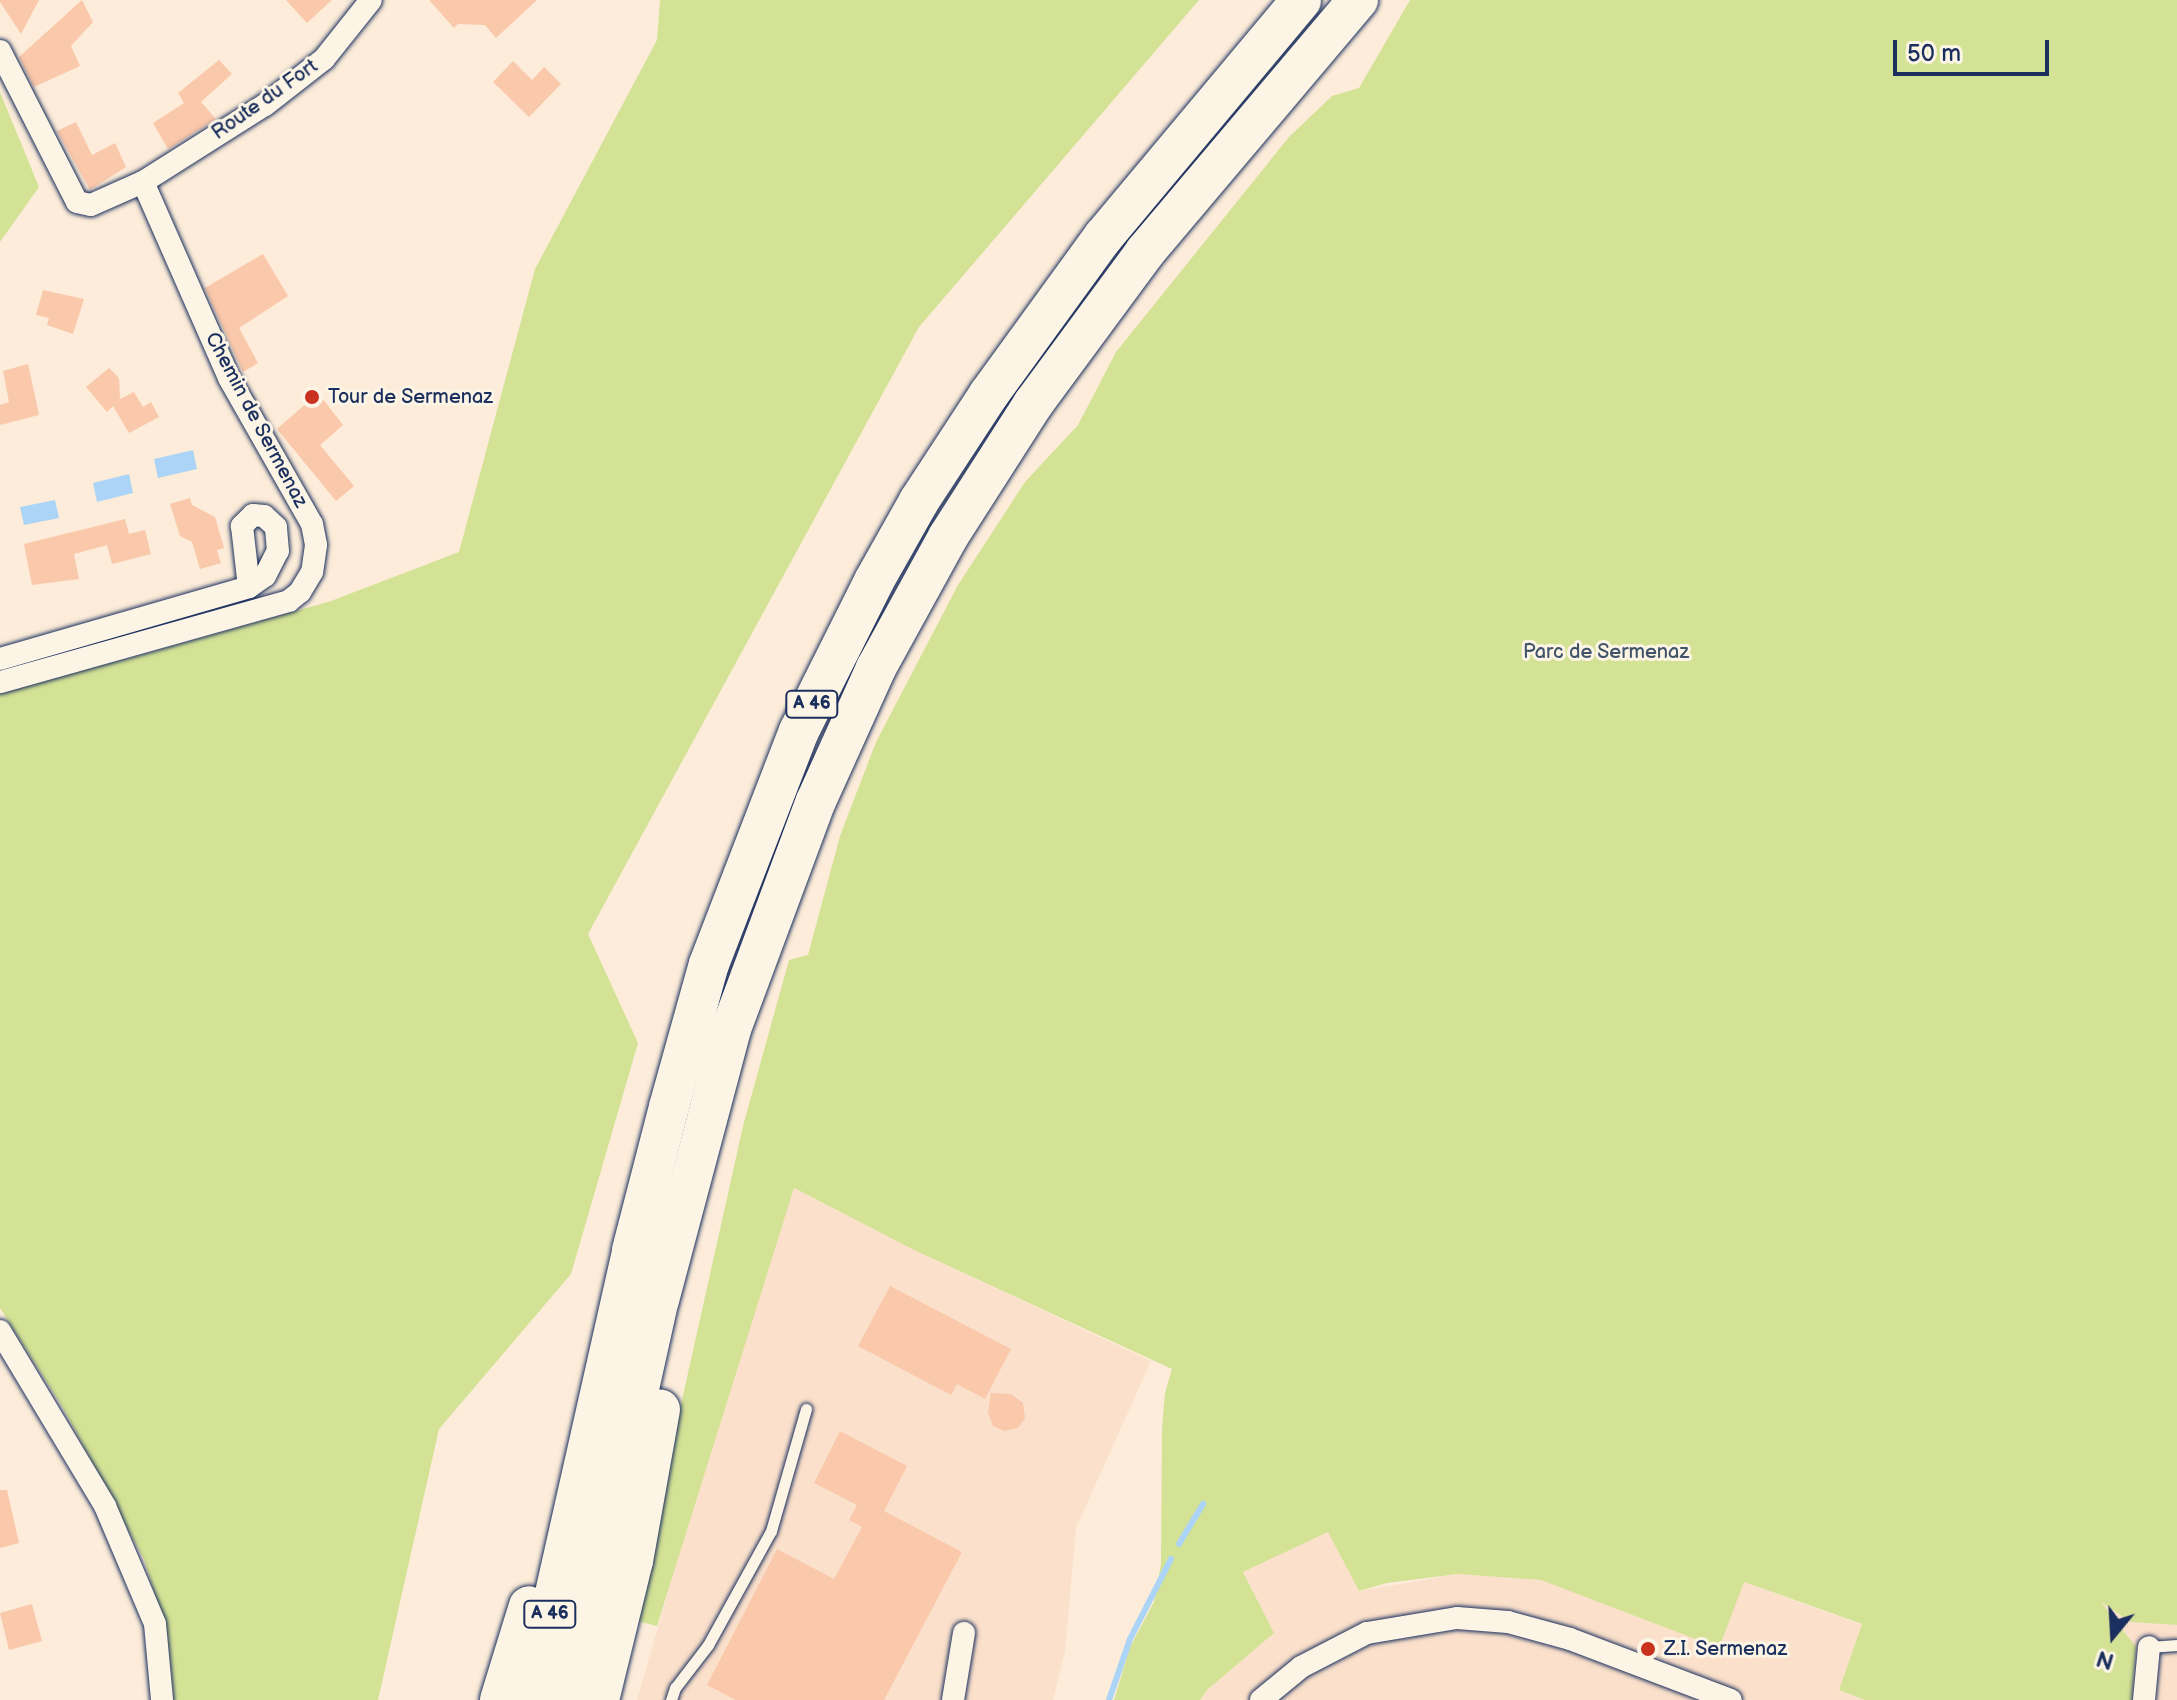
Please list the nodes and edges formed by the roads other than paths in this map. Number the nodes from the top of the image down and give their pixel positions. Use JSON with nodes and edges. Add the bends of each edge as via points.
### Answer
{"nodes":[{"id":1,"x":371,"y":0,"type":"edge"},
{"id":2,"x":1301,"y":0,"type":"edge"},
{"id":3,"x":1358,"y":0,"type":"edge"},
{"id":4,"x":0,"y":51,"type":"edge"},
{"id":5,"x":143,"y":182,"type":"junction"},
{"id":6,"x":249,"y":587,"type":"dead end"},
{"id":7,"x":0,"y":659,"type":"edge"},
{"id":8,"x":0,"y":682,"type":"edge"},
{"id":9,"x":791,"y":865,"type":"junction"},
{"id":10,"x":0,"y":1331,"type":"edge"},
{"id":11,"x":806,"y":1409,"type":"dead end"},
{"id":12,"x":570,"y":1527,"type":"junction"},
{"id":13,"x":964,"y":1633,"type":"dead end"},
{"id":14,"x":2177,"y":1645,"type":"edge"},
{"id":15,"x":2149,"y":1647,"type":"joint"},
{"id":16,"x":162,"y":1700,"type":"edge"},
{"id":17,"x":500,"y":1700,"type":"edge"},
{"id":18,"x":531,"y":1700,"type":"edge"},
{"id":19,"x":570,"y":1700,"type":"edge"},
{"id":20,"x":599,"y":1700,"type":"edge"},
{"id":21,"x":671,"y":1700,"type":"edge"},
{"id":22,"x":953,"y":1700,"type":"edge"},
{"id":23,"x":1261,"y":1700,"type":"edge"},
{"id":24,"x":1731,"y":1700,"type":"edge"},
{"id":25,"x":2144,"y":1700,"type":"edge"}],
"edges":[{"from":1,"to":5,"type":"street","name":"Route du Fort","via":[[324,59],[265,105]]},
{"from":2,"to":12,"type":"highway","number":"A 46","via":[[1104,236],[989,394],[919,501],[806,718],[709,964],[632,1250]]},
{"from":3,"to":9,"type":"highway","number":"A 46","via":[[1145,252],[1033,404],[910,602],[839,749]]},
{"from":4,"to":5,"type":"street","via":[[77,202],[91,205]]},
{"from":5,"to":8,"type":"street","name":"Chemin de Sermenaz","via":[[229,378],[312,524],[316,561],[300,592],[275,606]]},
{"from":6,"to":7,"type":"street"},
{"from":9,"to":19,"type":"highway","number":"A 46","via":[[706,1113],[638,1388]]},
{"from":9,"to":20,"type":"highway","via":[[684,1287],[633,1561]]},
{"from":10,"to":16,"type":"street","via":[[105,1506],[155,1624]]},
{"from":11,"to":21,"type":"lane","via":[[771,1531]]},
{"from":12,"to":17,"type":"highway","via":[[523,1618]]},
{"from":12,"to":18,"type":"highway","number":"A 46"},
{"from":13,"to":22,"type":"street"},
{"from":14,"to":15,"type":"lane"},
{"from":15,"to":25,"type":"street"},
{"from":23,"to":24,"type":"street","via":[[1301,1667],[1367,1633],[1457,1618],[1508,1622],[1570,1639]]}]}
